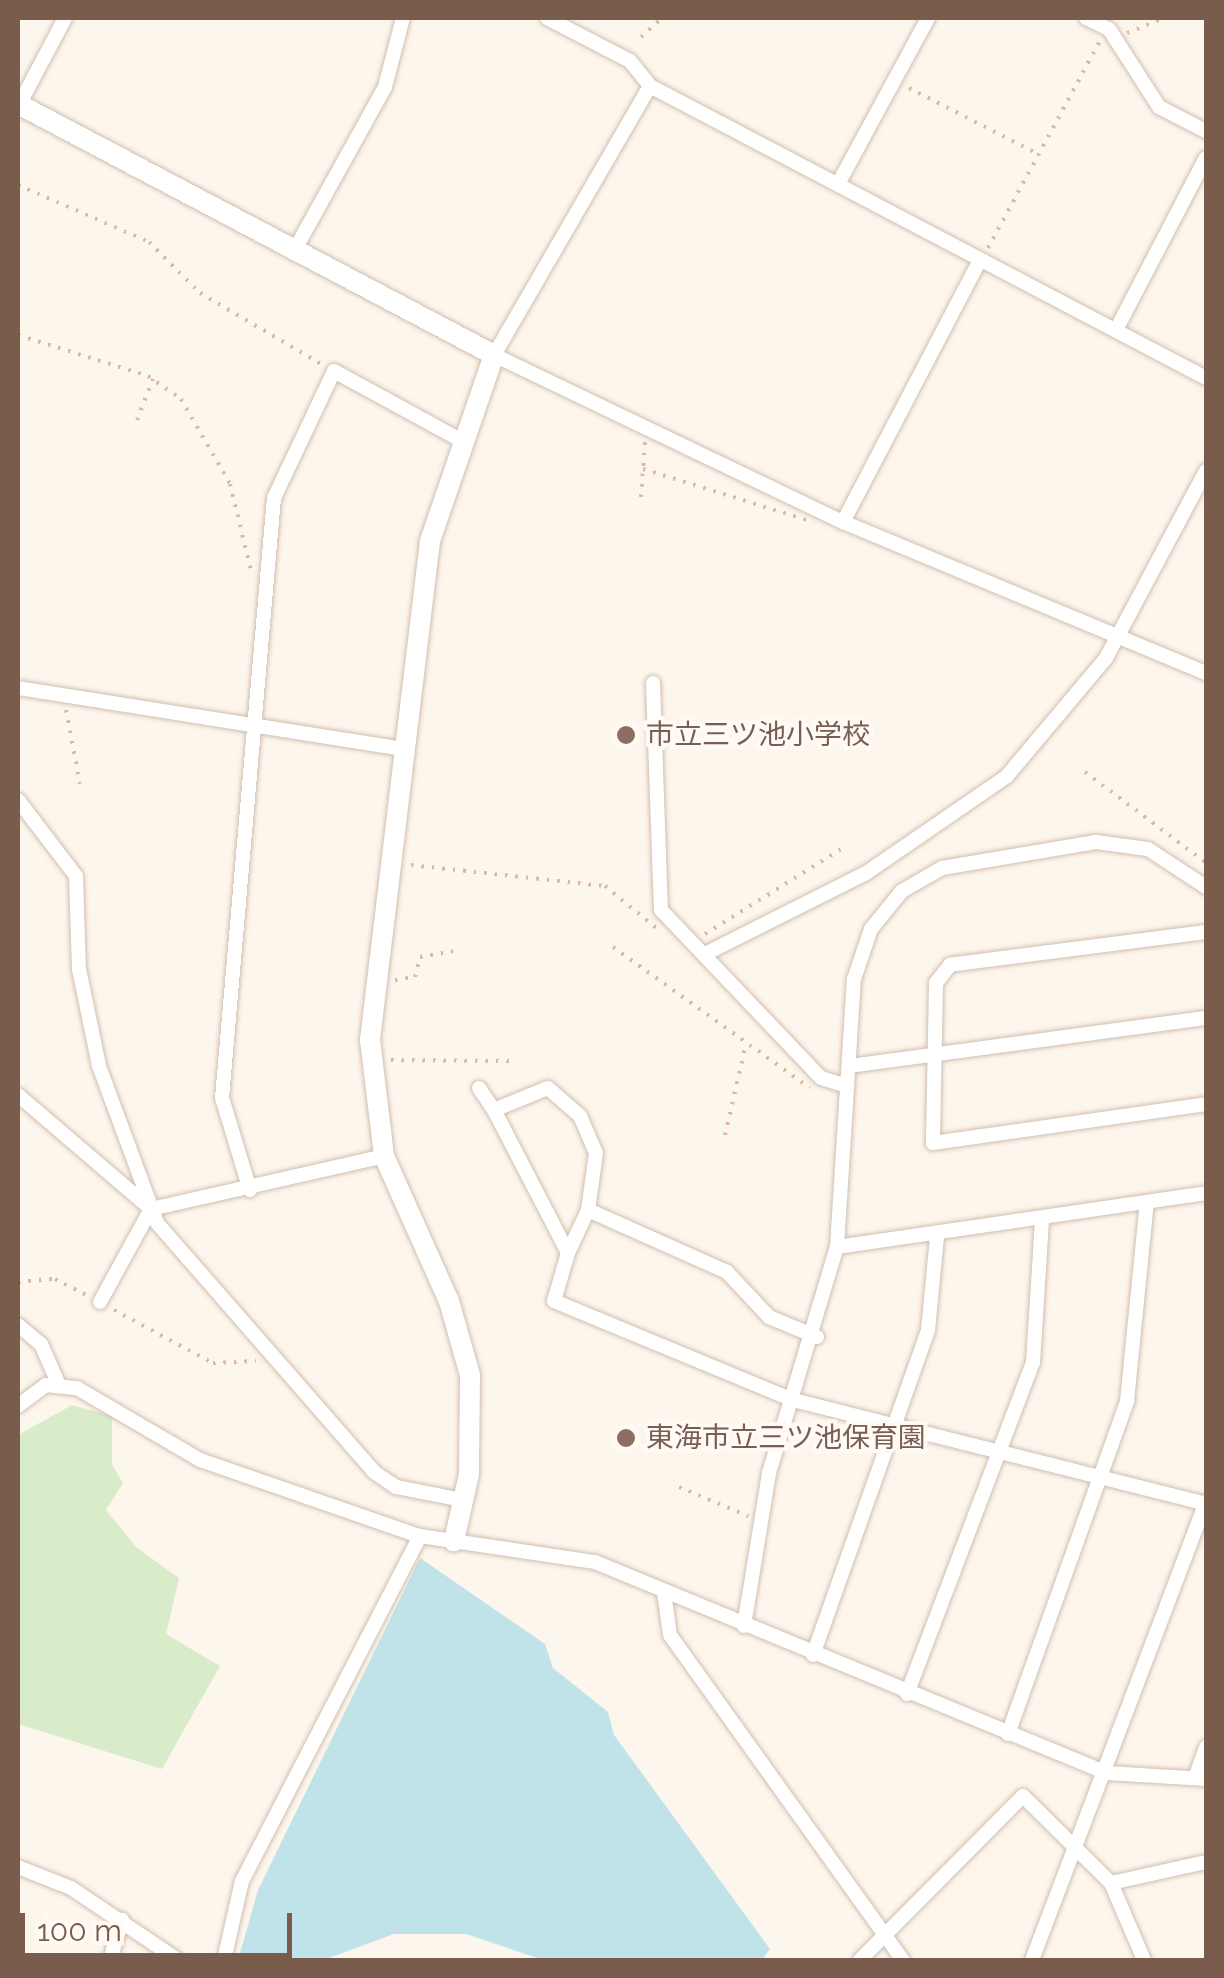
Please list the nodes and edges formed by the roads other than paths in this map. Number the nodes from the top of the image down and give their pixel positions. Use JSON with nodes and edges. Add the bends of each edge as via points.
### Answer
{"nodes":[{"id":1,"x":65,"y":18,"type":"edge"},
{"id":2,"x":403,"y":18,"type":"edge"},
{"id":3,"x":547,"y":18,"type":"edge"},
{"id":4,"x":928,"y":18,"type":"edge"},
{"id":5,"x":1086,"y":18,"type":"edge"},
{"id":6,"x":650,"y":86,"type":"junction"},
{"id":7,"x":18,"y":104,"type":"edge"},
{"id":8,"x":1206,"y":132,"type":"edge"},
{"id":9,"x":1206,"y":158,"type":"edge"},
{"id":10,"x":838,"y":184,"type":"junction"},
{"id":11,"x":293,"y":253,"type":"junction"},
{"id":12,"x":980,"y":260,"type":"junction"},
{"id":13,"x":1117,"y":328,"type":"junction"},
{"id":14,"x":494,"y":354,"type":"junction"},
{"id":15,"x":1206,"y":378,"type":"edge"},
{"id":16,"x":464,"y":442,"type":"junction"},
{"id":17,"x":1206,"y":471,"type":"edge"},
{"id":18,"x":843,"y":522,"type":"junction"},
{"id":19,"x":1116,"y":635,"type":"junction"},
{"id":20,"x":1206,"y":673,"type":"edge"},
{"id":21,"x":654,"y":684,"type":"dead end"},
{"id":22,"x":18,"y":688,"type":"edge"},
{"id":23,"x":252,"y":729,"type":"junction"},
{"id":24,"x":404,"y":749,"type":"junction"},
{"id":25,"x":18,"y":800,"type":"edge"},
{"id":26,"x":1206,"y":887,"type":"edge"},
{"id":27,"x":1206,"y":932,"type":"edge"},
{"id":28,"x":704,"y":954,"type":"junction"},
{"id":29,"x":1206,"y":1018,"type":"edge"},
{"id":30,"x":932,"y":1056,"type":"junction"},
{"id":31,"x":850,"y":1066,"type":"junction"},
{"id":32,"x":844,"y":1086,"type":"junction"},
{"id":33,"x":479,"y":1088,"type":"dead end"},
{"id":34,"x":18,"y":1095,"type":"edge"},
{"id":35,"x":1206,"y":1104,"type":"edge"},
{"id":36,"x":494,"y":1110,"type":"junction"},
{"id":37,"x":384,"y":1156,"type":"junction"},
{"id":38,"x":250,"y":1190,"type":"junction"},
{"id":39,"x":1206,"y":1193,"type":"edge"},
{"id":40,"x":1147,"y":1202,"type":"junction"},
{"id":41,"x":151,"y":1209,"type":"junction"},
{"id":42,"x":588,"y":1210,"type":"junction"},
{"id":43,"x":1042,"y":1218,"type":"junction"},
{"id":44,"x":937,"y":1236,"type":"junction"},
{"id":45,"x":837,"y":1246,"type":"junction"},
{"id":46,"x":568,"y":1254,"type":"junction"},
{"id":47,"x":100,"y":1302,"type":"road end"},
{"id":48,"x":18,"y":1325,"type":"edge"},
{"id":49,"x":817,"y":1337,"type":"junction"},
{"id":50,"x":58,"y":1383,"type":"junction"},
{"id":51,"x":793,"y":1400,"type":"junction"},
{"id":52,"x":18,"y":1406,"type":"edge"},
{"id":53,"x":896,"y":1426,"type":"junction"},
{"id":54,"x":997,"y":1452,"type":"junction"},
{"id":55,"x":1100,"y":1478,"type":"junction"},
{"id":56,"x":463,"y":1500,"type":"junction"},
{"id":57,"x":1206,"y":1504,"type":"edge"},
{"id":58,"x":420,"y":1536,"type":"junction"},
{"id":59,"x":454,"y":1541,"type":"junction"},
{"id":60,"x":664,"y":1592,"type":"junction"},
{"id":61,"x":744,"y":1626,"type":"junction"},
{"id":62,"x":813,"y":1655,"type":"junction"},
{"id":63,"x":907,"y":1694,"type":"junction"},
{"id":64,"x":1008,"y":1734,"type":"junction"},
{"id":65,"x":1206,"y":1748,"type":"edge"},
{"id":66,"x":1107,"y":1773,"type":"junction"},
{"id":67,"x":1201,"y":1778,"type":"edge"},
{"id":68,"x":1075,"y":1854,"type":"junction"},
{"id":69,"x":1205,"y":1866,"type":"edge"},
{"id":70,"x":18,"y":1867,"type":"edge"},
{"id":71,"x":1111,"y":1883,"type":"junction"},
{"id":72,"x":122,"y":1920,"type":"junction"},
{"id":73,"x":884,"y":1936,"type":"junction"},
{"id":74,"x":110,"y":1960,"type":"edge"},
{"id":75,"x":178,"y":1960,"type":"edge"},
{"id":76,"x":224,"y":1960,"type":"edge"},
{"id":77,"x":860,"y":1960,"type":"edge"},
{"id":78,"x":903,"y":1960,"type":"edge"},
{"id":79,"x":1032,"y":1960,"type":"edge"},
{"id":80,"x":1144,"y":1960,"type":"edge"}],
"edges":[{"from":1,"to":7,"type":"street"},
{"from":2,"to":11,"type":"street","via":[[385,87]]},
{"from":3,"to":6,"type":"street","via":[[630,61]]},
{"from":4,"to":10,"type":"street"},
{"from":5,"to":8,"type":"street","via":[[1111,33],[1159,107]]},
{"from":6,"to":10,"type":"street"},
{"from":6,"to":14,"type":"street"},
{"from":7,"to":11,"type":"street"},
{"from":9,"to":13,"type":"street"},
{"from":10,"to":12,"type":"street"},
{"from":11,"to":14,"type":"street"},
{"from":12,"to":13,"type":"street"},
{"from":12,"to":18,"type":"street"},
{"from":13,"to":15,"type":"street"},
{"from":14,"to":16,"type":"street"},
{"from":14,"to":18,"type":"street"},
{"from":16,"to":23,"type":"street","via":[[334,371],[274,498]]},
{"from":16,"to":24,"type":"street","via":[[430,541]]},
{"from":17,"to":19,"type":"street"},
{"from":18,"to":19,"type":"street"},
{"from":19,"to":20,"type":"street"},
{"from":19,"to":28,"type":"street","via":[[1007,776],[952,821]]},
{"from":21,"to":28,"type":"street","via":[[662,910]]},
{"from":22,"to":23,"type":"street"},
{"from":23,"to":24,"type":"street"},
{"from":23,"to":38,"type":"street","via":[[222,1098]]},
{"from":24,"to":37,"type":"street","via":[[371,1062]]},
{"from":25,"to":41,"type":"street","via":[[76,876],[84,1000]]},
{"from":26,"to":31,"type":"street","via":[[1161,854],[1114,841],[976,860],[920,878],[885,908],[860,951]]},
{"from":27,"to":30,"type":"street","via":[[950,965],[936,983]]},
{"from":28,"to":32,"type":"street","via":[[820,1078]]},
{"from":29,"to":30,"type":"street"},
{"from":30,"to":31,"type":"street"},
{"from":30,"to":35,"type":"street","via":[[933,1143]]},
{"from":31,"to":32,"type":"street"},
{"from":32,"to":45,"type":"street"},
{"from":33,"to":36,"type":"street"},
{"from":34,"to":41,"type":"street"},
{"from":36,"to":42,"type":"street","via":[[548,1088],[580,1116],[596,1153]]},
{"from":36,"to":46,"type":"street"},
{"from":37,"to":38,"type":"street"},
{"from":37,"to":56,"type":"street","via":[[466,1353],[473,1418]]},
{"from":38,"to":41,"type":"street"},
{"from":39,"to":40,"type":"street"},
{"from":40,"to":43,"type":"street"},
{"from":40,"to":55,"type":"street","via":[[1127,1401]]},
{"from":41,"to":47,"type":"street"},
{"from":41,"to":56,"type":"street","via":[[385,1480]]},
{"from":42,"to":46,"type":"street"},
{"from":42,"to":49,"type":"street","via":[[727,1272],[769,1317]]},
{"from":43,"to":44,"type":"street"},
{"from":43,"to":54,"type":"street","via":[[1033,1362]]},
{"from":44,"to":45,"type":"street"},
{"from":44,"to":53,"type":"street","via":[[928,1330]]},
{"from":45,"to":49,"type":"street"},
{"from":46,"to":51,"type":"street","via":[[554,1301]]},
{"from":48,"to":50,"type":"street","via":[[41,1344]]},
{"from":49,"to":51,"type":"street"},
{"from":50,"to":52,"type":"street"},
{"from":50,"to":58,"type":"street","via":[[112,1404],[200,1460]]},
{"from":51,"to":53,"type":"street"},
{"from":51,"to":61,"type":"street"},
{"from":53,"to":54,"type":"street"},
{"from":53,"to":62,"type":"street"},
{"from":54,"to":55,"type":"street"},
{"from":54,"to":63,"type":"street"},
{"from":55,"to":57,"type":"street"},
{"from":55,"to":64,"type":"street"},
{"from":56,"to":59,"type":"street"},
{"from":57,"to":66,"type":"street"},
{"from":58,"to":59,"type":"street"},
{"from":58,"to":76,"type":"street","via":[[242,1881]]},
{"from":59,"to":60,"type":"street","via":[[595,1562]]},
{"from":60,"to":61,"type":"street"},
{"from":60,"to":73,"type":"street","via":[[670,1635]]},
{"from":61,"to":62,"type":"street"},
{"from":62,"to":63,"type":"street"},
{"from":63,"to":64,"type":"street"},
{"from":64,"to":66,"type":"street"},
{"from":65,"to":67,"type":"street"},
{"from":66,"to":67,"type":"street"},
{"from":66,"to":68,"type":"street"},
{"from":68,"to":71,"type":"street"},
{"from":68,"to":73,"type":"street","via":[[1023,1796]]},
{"from":68,"to":79,"type":"street"},
{"from":69,"to":71,"type":"street"},
{"from":70,"to":72,"type":"street"},
{"from":71,"to":80,"type":"street"},
{"from":72,"to":74,"type":"street"},
{"from":72,"to":75,"type":"street"},
{"from":73,"to":77,"type":"street"},
{"from":73,"to":78,"type":"street"}]}
